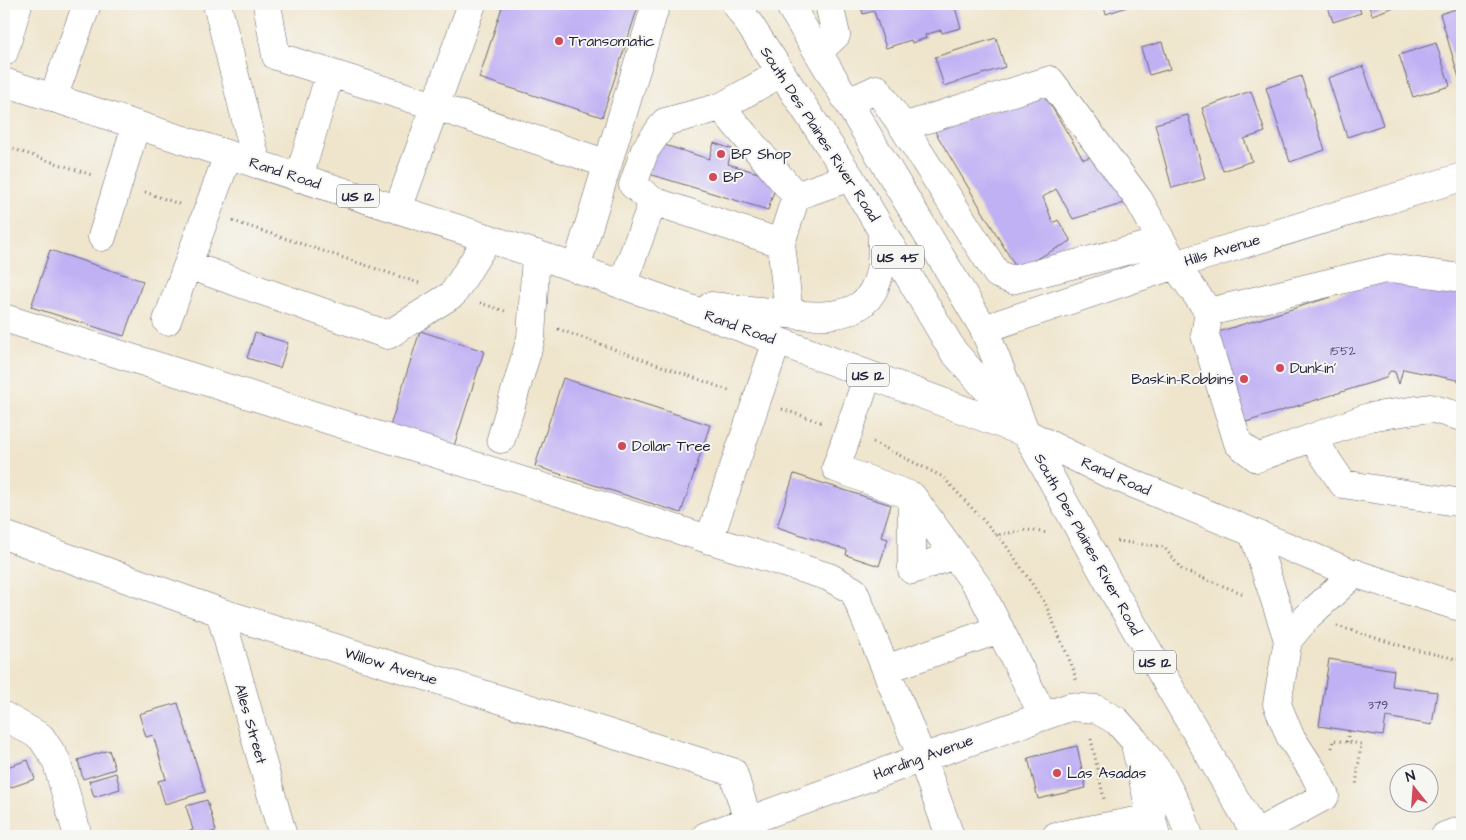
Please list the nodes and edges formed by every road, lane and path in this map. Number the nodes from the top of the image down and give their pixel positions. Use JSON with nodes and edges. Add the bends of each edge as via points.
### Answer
{"nodes":[{"id":1,"x":18,"y":4,"type":"edge"},
{"id":2,"x":87,"y":4,"type":"edge"},
{"id":3,"x":216,"y":4,"type":"edge"},
{"id":4,"x":267,"y":4,"type":"edge"},
{"id":5,"x":472,"y":4,"type":"edge"},
{"id":6,"x":656,"y":4,"type":"edge"},
{"id":7,"x":736,"y":4,"type":"edge"},
{"id":8,"x":789,"y":4,"type":"edge"},
{"id":9,"x":829,"y":4,"type":"edge"},
{"id":10,"x":4,"y":52,"type":"edge"},
{"id":11,"x":818,"y":52,"type":"junction"},
{"id":12,"x":330,"y":73,"type":"junction"},
{"id":13,"x":781,"y":73,"type":"junction"},
{"id":14,"x":4,"y":82,"type":"edge"},
{"id":15,"x":52,"y":98,"type":"junction"},
{"id":16,"x":849,"y":102,"type":"junction"},
{"id":17,"x":435,"y":106,"type":"junction"},
{"id":18,"x":721,"y":108,"type":"junction"},
{"id":19,"x":136,"y":125,"type":"junction"},
{"id":20,"x":903,"y":127,"type":"junction"},
{"id":21,"x":228,"y":155,"type":"junction"},
{"id":22,"x":257,"y":164,"type":"junction"},
{"id":23,"x":608,"y":164,"type":"junction"},
{"id":24,"x":850,"y":177,"type":"junction"},
{"id":25,"x":1462,"y":177,"type":"edge"},
{"id":26,"x":299,"y":178,"type":"junction"},
{"id":27,"x":944,"y":191,"type":"junction"},
{"id":28,"x":796,"y":196,"type":"junction"},
{"id":29,"x":652,"y":201,"type":"junction"},
{"id":30,"x":398,"y":209,"type":"junction"},
{"id":31,"x":915,"y":213,"type":"junction"},
{"id":32,"x":882,"y":232,"type":"junction"},
{"id":33,"x":102,"y":237,"type":"dead end"},
{"id":34,"x":488,"y":238,"type":"junction"},
{"id":35,"x":781,"y":243,"type":"junction"},
{"id":36,"x":978,"y":244,"type":"junction"},
{"id":37,"x":536,"y":254,"type":"junction"},
{"id":38,"x":1168,"y":254,"type":"junction"},
{"id":39,"x":946,"y":264,"type":"junction"},
{"id":40,"x":188,"y":265,"type":"junction"},
{"id":41,"x":576,"y":268,"type":"junction"},
{"id":42,"x":1462,"y":278,"type":"edge"},
{"id":43,"x":622,"y":285,"type":"junction"},
{"id":44,"x":671,"y":302,"type":"junction"},
{"id":45,"x":1209,"y":312,"type":"junction"},
{"id":46,"x":789,"y":314,"type":"junction"},
{"id":47,"x":4,"y":318,"type":"edge"},
{"id":48,"x":167,"y":321,"type":"dead end"},
{"id":49,"x":984,"y":329,"type":"junction"},
{"id":50,"x":776,"y":341,"type":"junction"},
{"id":51,"x":868,"y":375,"type":"junction"},
{"id":52,"x":1462,"y":417,"type":"edge"},
{"id":53,"x":1026,"y":433,"type":"junction"},
{"id":54,"x":1312,"y":438,"type":"junction"},
{"id":55,"x":501,"y":439,"type":"dead end"},
{"id":56,"x":912,"y":496,"type":"junction"},
{"id":57,"x":1462,"y":504,"type":"edge"},
{"id":58,"x":1253,"y":533,"type":"junction"},
{"id":59,"x":4,"y":535,"type":"edge"},
{"id":60,"x":710,"y":540,"type":"junction"},
{"id":61,"x":954,"y":555,"type":"junction"},
{"id":62,"x":1355,"y":573,"type":"junction"},
{"id":63,"x":1462,"y":607,"type":"edge"},
{"id":64,"x":220,"y":612,"type":"junction"},
{"id":65,"x":1000,"y":629,"type":"junction"},
{"id":66,"x":1288,"y":640,"type":"junction"},
{"id":67,"x":886,"y":669,"type":"junction"},
{"id":68,"x":1043,"y":715,"type":"junction"},
{"id":69,"x":4,"y":716,"type":"edge"},
{"id":70,"x":1349,"y":731,"type":"dead end"},
{"id":71,"x":1134,"y":740,"type":"junction"},
{"id":72,"x":1347,"y":742,"type":"junction"},
{"id":73,"x":1332,"y":750,"type":"dead end"},
{"id":74,"x":922,"y":758,"type":"junction"},
{"id":75,"x":1356,"y":786,"type":"dead end"},
{"id":76,"x":1154,"y":827,"type":"edge"},
{"id":77,"x":750,"y":829,"type":"edge"},
{"id":78,"x":1462,"y":830,"type":"edge"},
{"id":79,"x":1256,"y":835,"type":"edge"},
{"id":80,"x":78,"y":836,"type":"edge"},
{"id":81,"x":282,"y":836,"type":"edge"},
{"id":82,"x":706,"y":836,"type":"edge"},
{"id":83,"x":950,"y":836,"type":"edge"},
{"id":84,"x":1056,"y":836,"type":"edge"},
{"id":85,"x":1189,"y":836,"type":"edge"},
{"id":86,"x":1445,"y":836,"type":"edge"}],
"edges":[{"from":1,"to":10,"type":"main road"},
{"from":2,"to":15,"type":"main road"},
{"from":3,"to":22,"type":"main road"},
{"from":4,"to":12,"type":"main road","via":[[276,56]]},
{"from":5,"to":17,"type":"main road"},
{"from":6,"to":23,"type":"main road"},
{"from":7,"to":13,"type":"main road","name":"South Des Plaines River Road","number":"US 45"},
{"from":8,"to":11,"type":"main road","name":"South Des Plaines River Road","number":"US 45"},
{"from":9,"to":11,"type":"main road","via":[[836,34]]},
{"from":11,"to":16,"type":"main road","name":"South Des Plaines River Road","number":"US 45"},
{"from":12,"to":17,"type":"main road"},
{"from":12,"to":26,"type":"main road"},
{"from":13,"to":18,"type":"main road"},
{"from":13,"to":24,"type":"main road","name":"South Des Plaines River Road","number":"US 45"},
{"from":14,"to":15,"type":"main road","name":"Rand Road","number":"US 12"},
{"from":15,"to":19,"type":"main road","name":"Rand Road","number":"US 12"},
{"from":16,"to":20,"type":"main road","via":[[877,89]]},
{"from":16,"to":31,"type":"main road","name":"South Des Plaines River Road","number":"US 45"},
{"from":17,"to":23,"type":"main road"},
{"from":17,"to":30,"type":"main road"},
{"from":18,"to":28,"type":"main road"},
{"from":18,"to":29,"type":"main road","via":[[665,122],[645,150],[633,185]]},
{"from":19,"to":21,"type":"main road","name":"Rand Road","number":"US 12"},
{"from":19,"to":33,"type":"main road"},
{"from":20,"to":27,"type":"main road"},
{"from":20,"to":38,"type":"main road","via":[[1050,80],[1139,200]]},
{"from":21,"to":22,"type":"main road","name":"Rand Road","number":"US 12"},
{"from":21,"to":40,"type":"main road"},
{"from":22,"to":26,"type":"main road","name":"Rand Road","number":"US 12"},
{"from":23,"to":41,"type":"main road"},
{"from":24,"to":28,"type":"main road"},
{"from":24,"to":32,"type":"main road","name":"South Des Plaines River Road","number":"US 45"},
{"from":25,"to":38,"type":"main road","name":"Hills Avenue"},
{"from":26,"to":30,"type":"main road","name":"Rand Road","number":"US 12"},
{"from":27,"to":31,"type":"main road"},
{"from":27,"to":36,"type":"main road"},
{"from":28,"to":35,"type":"main road"},
{"from":29,"to":35,"type":"main road"},
{"from":29,"to":43,"type":"main road"},
{"from":30,"to":34,"type":"main road","name":"Rand Road","number":"US 12"},
{"from":31,"to":39,"type":"main road","name":"South Des Plaines River Road","number":"US 45"},
{"from":32,"to":46,"type":"main road","via":[[882,262],[875,288],[859,307],[832,314]]},
{"from":32,"to":53,"type":"main road","name":"South Des Plaines River Road","number":"US 45","via":[[953,351]]},
{"from":34,"to":37,"type":"main road","name":"Rand Road","number":"US 12"},
{"from":34,"to":40,"type":"main road","via":[[453,294],[388,335]]},
{"from":35,"to":46,"type":"main road"},
{"from":36,"to":38,"type":"main road","via":[[997,274],[1012,280]]},
{"from":36,"to":39,"type":"main road"},
{"from":37,"to":41,"type":"main road","name":"Rand Road","number":"US 12"},
{"from":37,"to":55,"type":"main road","via":[[531,338]]},
{"from":38,"to":45,"type":"main road"},
{"from":38,"to":49,"type":"main road","name":"Hills Avenue"},
{"from":39,"to":49,"type":"main road","name":"South Des Plaines River Road","number":"US 45"},
{"from":40,"to":48,"type":"main road"},
{"from":41,"to":43,"type":"main road","name":"Rand Road","number":"US 12"},
{"from":42,"to":45,"type":"main road","via":[[1390,268]]},
{"from":43,"to":44,"type":"main road","name":"Rand Road","number":"US 12"},
{"from":44,"to":46,"type":"main road"},
{"from":44,"to":50,"type":"main road","name":"Rand Road","number":"US 12"},
{"from":45,"to":54,"type":"main road","via":[[1205,336],[1238,443],[1257,458]]},
{"from":47,"to":60,"type":"main road"},
{"from":49,"to":53,"type":"main road","name":"South Des Plaines River Road","number":"US 45"},
{"from":50,"to":51,"type":"main road","name":"Rand Road","number":"US 12"},
{"from":50,"to":60,"type":"main road"},
{"from":51,"to":53,"type":"main road","name":"Rand Road","number":"US 12"},
{"from":51,"to":56,"type":"main road","via":[[836,468]]},
{"from":52,"to":54,"type":"main road","via":[[1430,408],[1386,414]]},
{"from":53,"to":58,"type":"main road","name":"Rand Road","via":[[1107,473]]},
{"from":53,"to":79,"type":"main road","name":"South Des Plaines River Road","number":"US 12","via":[[1120,603]]},
{"from":54,"to":57,"type":"main road","via":[[1343,484]]},
{"from":56,"to":61,"type":"main road"},
{"from":56,"to":61,"type":"main road","via":[[912,570]]},
{"from":58,"to":62,"type":"main road","name":"Rand Road"},
{"from":58,"to":66,"type":"main road"},
{"from":59,"to":64,"type":"main road","name":"Willow Avenue"},
{"from":60,"to":67,"type":"main road","via":[[829,577],[854,591]]},
{"from":61,"to":65,"type":"main road","via":[[980,590]]},
{"from":62,"to":63,"type":"main road","name":"Rand Road"},
{"from":62,"to":66,"type":"main road","via":[[1308,616]]},
{"from":64,"to":77,"type":"main road","name":"Willow Avenue","via":[[733,772]]},
{"from":64,"to":81,"type":"main road","name":"Alles Street"},
{"from":65,"to":67,"type":"main road"},
{"from":65,"to":68,"type":"main road"},
{"from":66,"to":79,"type":"main road","via":[[1277,704],[1290,736],[1325,796]]},
{"from":67,"to":74,"type":"main road"},
{"from":68,"to":71,"type":"main road","name":"Harding Avenue","via":[[1070,706],[1096,709],[1117,721]]},
{"from":68,"to":74,"type":"main road","name":"Harding Avenue"},
{"from":69,"to":80,"type":"main road","via":[[41,737],[56,760]]},
{"from":70,"to":72,"type":"path"},
{"from":71,"to":76,"type":"main road"},
{"from":71,"to":85,"type":"main road","name":"Harding Avenue","via":[[1161,775]]},
{"from":72,"to":73,"type":"path","via":[[1333,740]]},
{"from":72,"to":75,"type":"path","via":[[1361,744]]},
{"from":74,"to":77,"type":"main road","name":"Harding Avenue"},
{"from":74,"to":83,"type":"main road"},
{"from":76,"to":84,"type":"main road"},
{"from":77,"to":82,"type":"main road","name":"Harding Avenue"},
{"from":78,"to":86,"type":"main road"}]}
